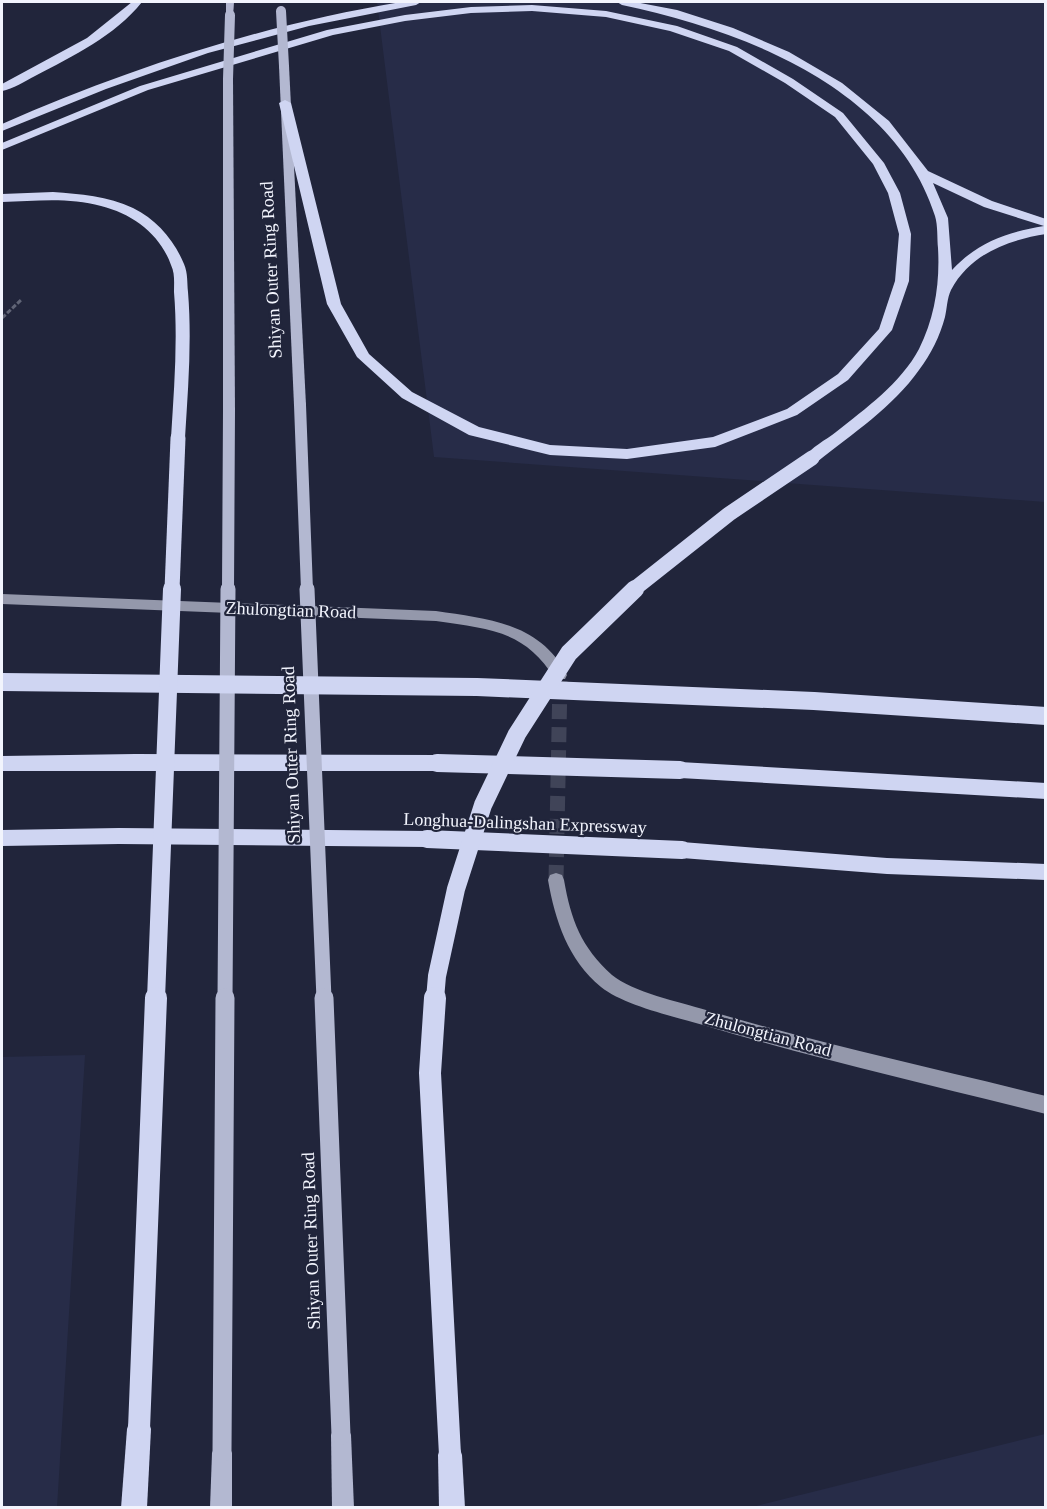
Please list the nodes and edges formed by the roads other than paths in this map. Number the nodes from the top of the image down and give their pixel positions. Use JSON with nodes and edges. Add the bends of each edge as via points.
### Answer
{"nodes":[{"id":1,"x":138,"y":2,"type":"edge"},
{"id":2,"x":230,"y":2,"type":"edge"},
{"id":3,"x":416,"y":2,"type":"edge"},
{"id":4,"x":622,"y":2,"type":"edge"},
{"id":5,"x":281,"y":6,"type":"edge"},
{"id":6,"x":2,"y":88,"type":"edge"},
{"id":7,"x":285,"y":103,"type":"junction"},
{"id":8,"x":2,"y":128,"type":"edge"},
{"id":9,"x":2,"y":147,"type":"edge"},
{"id":10,"x":924,"y":174,"type":"junction"},
{"id":11,"x":2,"y":198,"type":"edge"},
{"id":12,"x":1046,"y":223,"type":"edge"},
{"id":13,"x":1046,"y":230,"type":"edge"},
{"id":14,"x":945,"y":290,"type":"junction"},
{"id":15,"x":2,"y":599,"type":"edge"},
{"id":16,"x":560,"y":675,"type":"tunnel mouth"},
{"id":17,"x":2,"y":682,"type":"edge"},
{"id":18,"x":1046,"y":717,"type":"edge"},
{"id":19,"x":2,"y":764,"type":"edge"},
{"id":20,"x":1046,"y":791,"type":"edge"},
{"id":21,"x":2,"y":838,"type":"edge"},
{"id":22,"x":1046,"y":872,"type":"edge"},
{"id":23,"x":556,"y":880,"type":"tunnel mouth"},
{"id":24,"x":1046,"y":1105,"type":"edge"},
{"id":25,"x":134,"y":1508,"type":"edge"},
{"id":26,"x":221,"y":1508,"type":"edge"},
{"id":27,"x":343,"y":1508,"type":"edge"},
{"id":28,"x":452,"y":1508,"type":"edge"}],
"edges":[{"from":1,"to":6,"type":"highway","via":[[100,34]]},
{"from":2,"to":26,"type":"main road","name":"Shiyan Outer Ring Road","bridge":true},
{"from":3,"to":8,"type":"highway","via":[[366,9],[207,50],[47,107]]},
{"from":4,"to":10,"type":"highway","via":[[713,23],[779,50],[822,74],[860,101],[901,143]]},
{"from":5,"to":7,"type":"main road","name":"Shiyan Outer Ring Road","bridge":true},
{"from":7,"to":9,"type":"highway","via":[[334,304],[364,357],[407,395],[474,431],[550,450],[627,454],[715,442],[792,412],[843,377],[885,330],[902,281],[905,234],[894,193],[878,163],[839,116],[733,49],[673,28],[606,14],[532,8],[471,10],[331,32],[144,88]]},
{"from":7,"to":27,"type":"main road","name":"Shiyan Outer Ring Road","bridge":true},
{"from":10,"to":12,"type":"highway","via":[[988,204]]},
{"from":10,"to":14,"type":"highway","via":[[940,213],[948,250]]},
{"from":11,"to":25,"type":"highway","bridge":true,"via":[[46,194],[107,201],[138,216],[161,233],[178,266],[185,328]]},
{"from":13,"to":14,"type":"highway","via":[[1010,237],[980,249]]},
{"from":14,"to":28,"type":"highway","bridge":true,"via":[[934,331],[921,358],[861,418],[641,583],[569,653],[517,734],[483,805],[456,890],[437,976],[430,1073]]},
{"from":15,"to":16,"type":"street","name":"Zhulongtian Road","via":[[436,616],[483,623],[521,636],[546,653]]},
{"from":17,"to":18,"type":"highway","bridge":true,"via":[[477,687],[814,701]]},
{"from":19,"to":20,"type":"highway","bridge":true,"via":[[437,764],[680,770]]},
{"from":21,"to":22,"type":"highway","name":"Longhua-Dalingshan Expressway","bridge":true,"via":[[427,839],[682,850],[887,867]]},
{"from":23,"to":24,"type":"street","name":"Zhulongtian Road","via":[[562,914],[579,951],[608,982],[646,1000],[760,1034]]}]}
